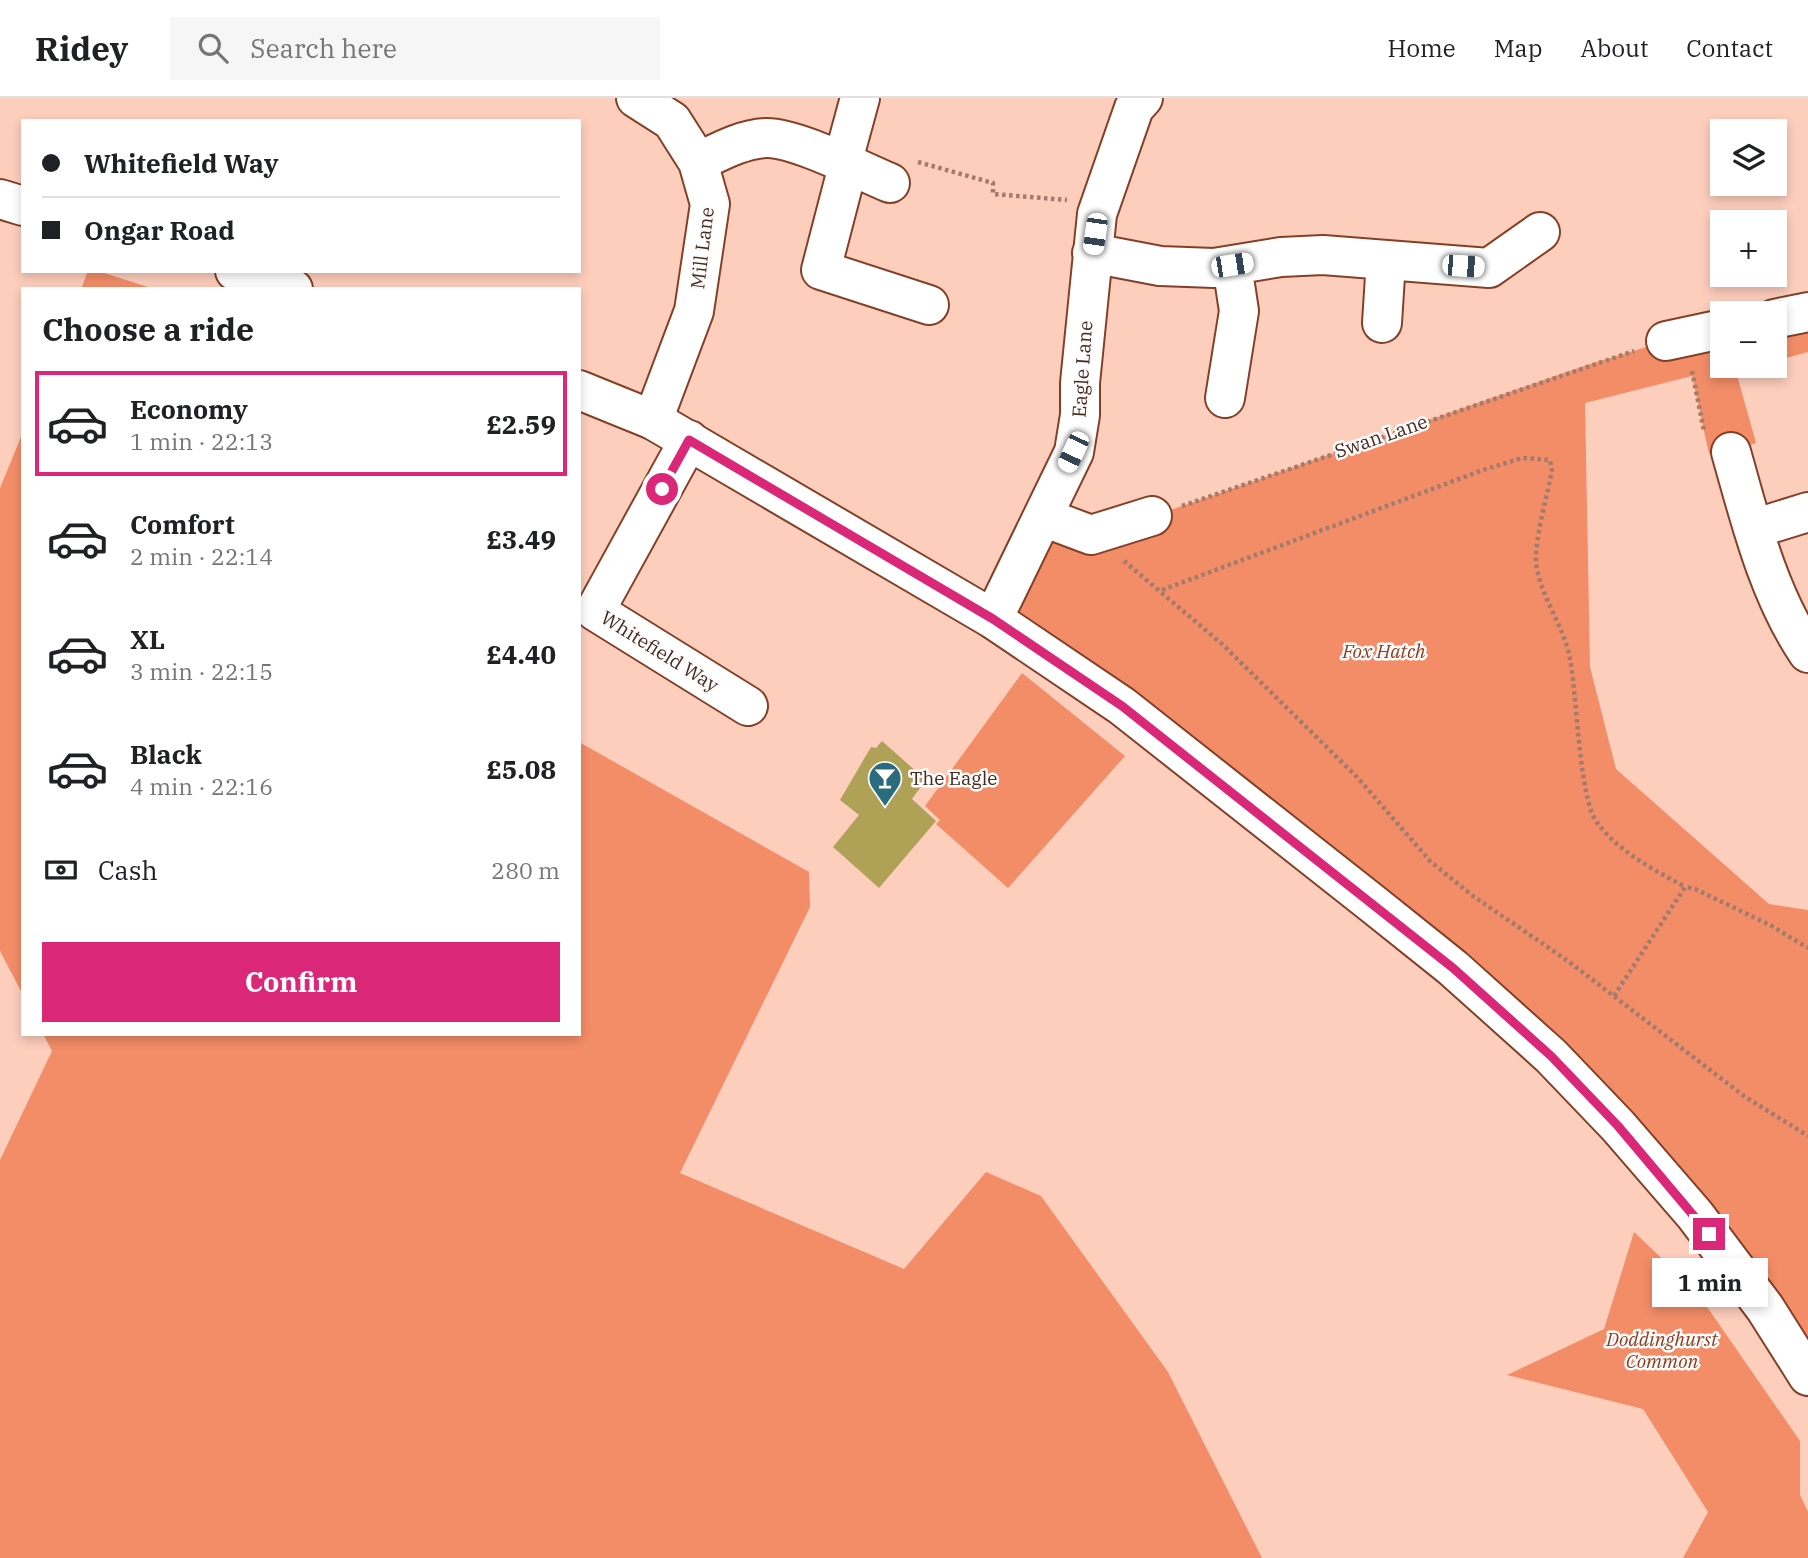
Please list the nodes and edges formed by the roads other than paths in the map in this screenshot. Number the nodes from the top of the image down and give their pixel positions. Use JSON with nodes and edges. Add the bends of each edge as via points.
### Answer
{"nodes":[{"id":1,"x":636,"y":98,"type":"edge"},
{"id":2,"x":860,"y":98,"type":"edge"},
{"id":3,"x":1136,"y":101,"type":"edge"},
{"id":4,"x":698,"y":162,"type":"junction"},
{"id":5,"x":845,"y":165,"type":"junction"},
{"id":6,"x":890,"y":183,"type":"road end"},
{"id":7,"x":0,"y":199,"type":"edge"},
{"id":8,"x":21,"y":205,"type":"edge"},
{"id":9,"x":1540,"y":232,"type":"dead end"},
{"id":10,"x":1092,"y":253,"type":"junction"},
{"id":11,"x":1386,"y":260,"type":"junction"},
{"id":12,"x":1232,"y":265,"type":"junction"},
{"id":13,"x":241,"y":273,"type":"edge"},
{"id":14,"x":287,"y":287,"type":"edge"},
{"id":15,"x":929,"y":305,"type":"dead end"},
{"id":16,"x":1808,"y":312,"type":"edge"},
{"id":17,"x":1787,"y":316,"type":"edge"},
{"id":18,"x":1382,"y":323,"type":"dead end"},
{"id":19,"x":1710,"y":332,"type":"edge"},
{"id":20,"x":1676,"y":339,"type":"road end"},
{"id":21,"x":581,"y":391,"type":"edge"},
{"id":22,"x":1224,"y":398,"type":"dead end"},
{"id":23,"x":653,"y":420,"type":"junction"},
{"id":24,"x":689,"y":440,"type":"junction"},
{"id":25,"x":1731,"y":452,"type":"road end"},
{"id":26,"x":1808,"y":512,"type":"edge"},
{"id":27,"x":1152,"y":516,"type":"road end"},
{"id":28,"x":1043,"y":517,"type":"junction"},
{"id":29,"x":1753,"y":529,"type":"junction"},
{"id":30,"x":993,"y":619,"type":"junction"},
{"id":31,"x":1808,"y":653,"type":"edge"},
{"id":32,"x":748,"y":706,"type":"dead end"},
{"id":33,"x":1808,"y":1376,"type":"edge"}],
"edges":[{"from":1,"to":4,"type":"street","name":"Mill Lane","via":[[672,121]]},
{"from":2,"to":5,"type":"street"},
{"from":3,"to":10,"type":"street","name":"Eagle Lane","via":[[1100,202]]},
{"from":4,"to":5,"type":"street","via":[[728,147],[766,138]]},
{"from":4,"to":23,"type":"street","name":"Mill Lane","via":[[709,204],[699,284],[694,311]]},
{"from":5,"to":6,"type":"street"},
{"from":5,"to":15,"type":"street","via":[[821,270]]},
{"from":7,"to":8,"type":"street"},
{"from":9,"to":11,"type":"street","via":[[1489,268]]},
{"from":10,"to":12,"type":"street","via":[[1160,266]]},
{"from":10,"to":28,"type":"street","name":"Eagle Lane","via":[[1080,415],[1073,452]]},
{"from":11,"to":12,"type":"street","via":[[1323,255]]},
{"from":11,"to":18,"type":"street"},
{"from":12,"to":22,"type":"street","via":[[1239,311]]},
{"from":13,"to":14,"type":"street"},
{"from":16,"to":17,"type":"street"},
{"from":19,"to":20,"type":"street"},
{"from":21,"to":23,"type":"street"},
{"from":23,"to":24,"type":"street"},
{"from":24,"to":30,"type":"street"},
{"from":24,"to":32,"type":"street","name":"Whitefield Way","via":[[595,611]]},
{"from":25,"to":29,"type":"street"},
{"from":26,"to":29,"type":"street"},
{"from":27,"to":28,"type":"street","via":[[1091,535]]},
{"from":28,"to":30,"type":"street","name":"Eagle Lane"},
{"from":29,"to":31,"type":"street","via":[[1793,630]]},
{"from":30,"to":33,"type":"street","via":[[1122,706],[1297,843],[1453,968],[1551,1056],[1695,1215],[1765,1308]]}]}
